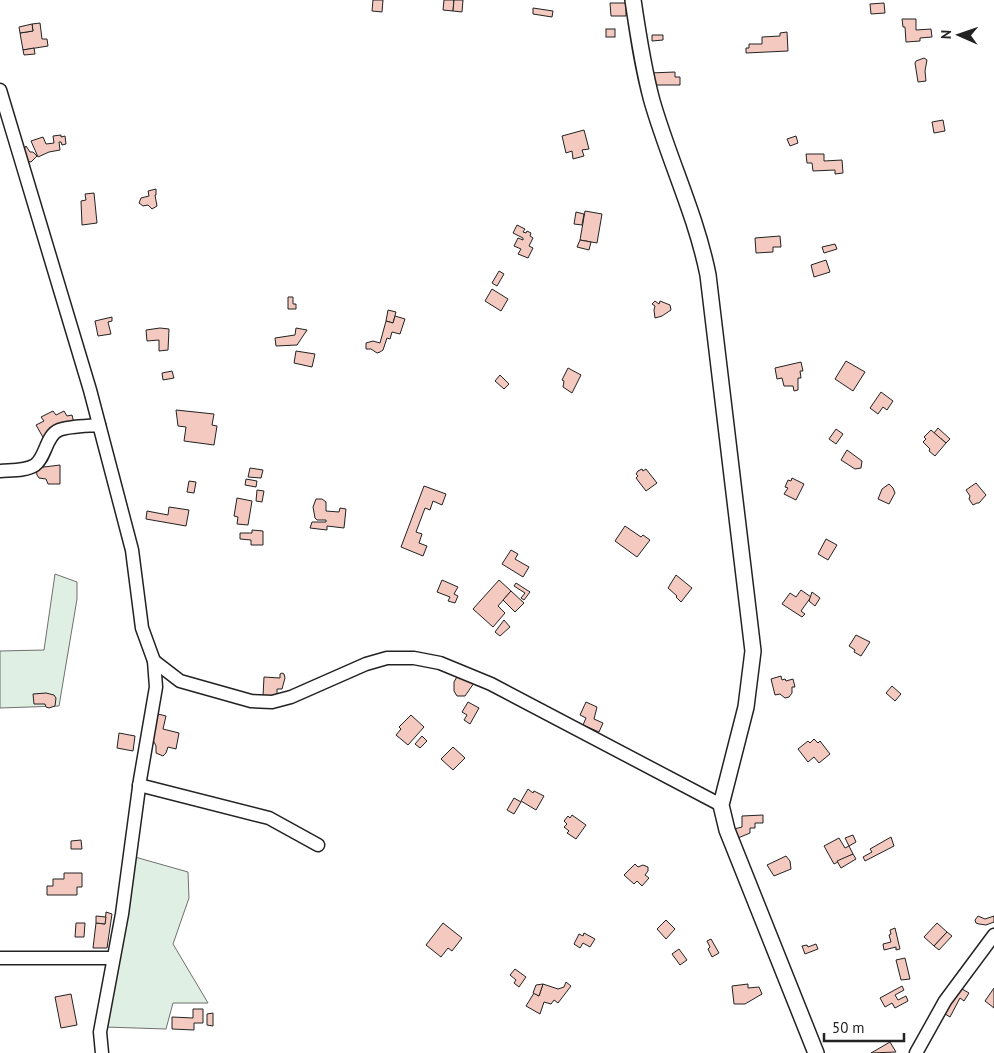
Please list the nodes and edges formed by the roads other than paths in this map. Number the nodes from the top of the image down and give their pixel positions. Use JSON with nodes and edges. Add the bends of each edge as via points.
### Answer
{"nodes":[{"id":1,"x":633,"y":0,"type":"edge"},
{"id":2,"x":0,"y":90,"type":"edge"},
{"id":3,"x":99,"y":425,"type":"junction"},
{"id":4,"x":0,"y":471,"type":"edge"},
{"id":5,"x":154,"y":661,"type":"junction"},
{"id":6,"x":139,"y":785,"type":"junction"},
{"id":7,"x":721,"y":805,"type":"junction"},
{"id":8,"x":318,"y":845,"type":"dead end"},
{"id":9,"x":994,"y":934,"type":"edge"},
{"id":10,"x":0,"y":958,"type":"edge"},
{"id":11,"x":113,"y":958,"type":"junction"},
{"id":12,"x":102,"y":1053,"type":"edge"},
{"id":13,"x":816,"y":1053,"type":"edge"},
{"id":14,"x":916,"y":1053,"type":"edge"}],
"edges":[{"from":1,"to":7,"type":"main road","via":[[652,102],[697,231],[708,275],[753,651],[746,707]]},
{"from":2,"to":3,"type":"street"},
{"from":3,"to":4,"type":"street","via":[[59,430],[34,465]]},
{"from":3,"to":5,"type":"street","via":[[132,550],[142,628]]},
{"from":5,"to":6,"type":"street","via":[[156,687]]},
{"from":5,"to":7,"type":"street","via":[[180,681],[251,701],[272,702],[387,658],[440,662],[491,684]]},
{"from":6,"to":8,"type":"street","via":[[269,818]]},
{"from":6,"to":11,"type":"street"},
{"from":7,"to":13,"type":"main road","via":[[727,830]]},
{"from":9,"to":14,"type":"street","via":[[945,1001]]},
{"from":10,"to":11,"type":"street"},
{"from":11,"to":12,"type":"street","via":[[100,1032]]}]}
